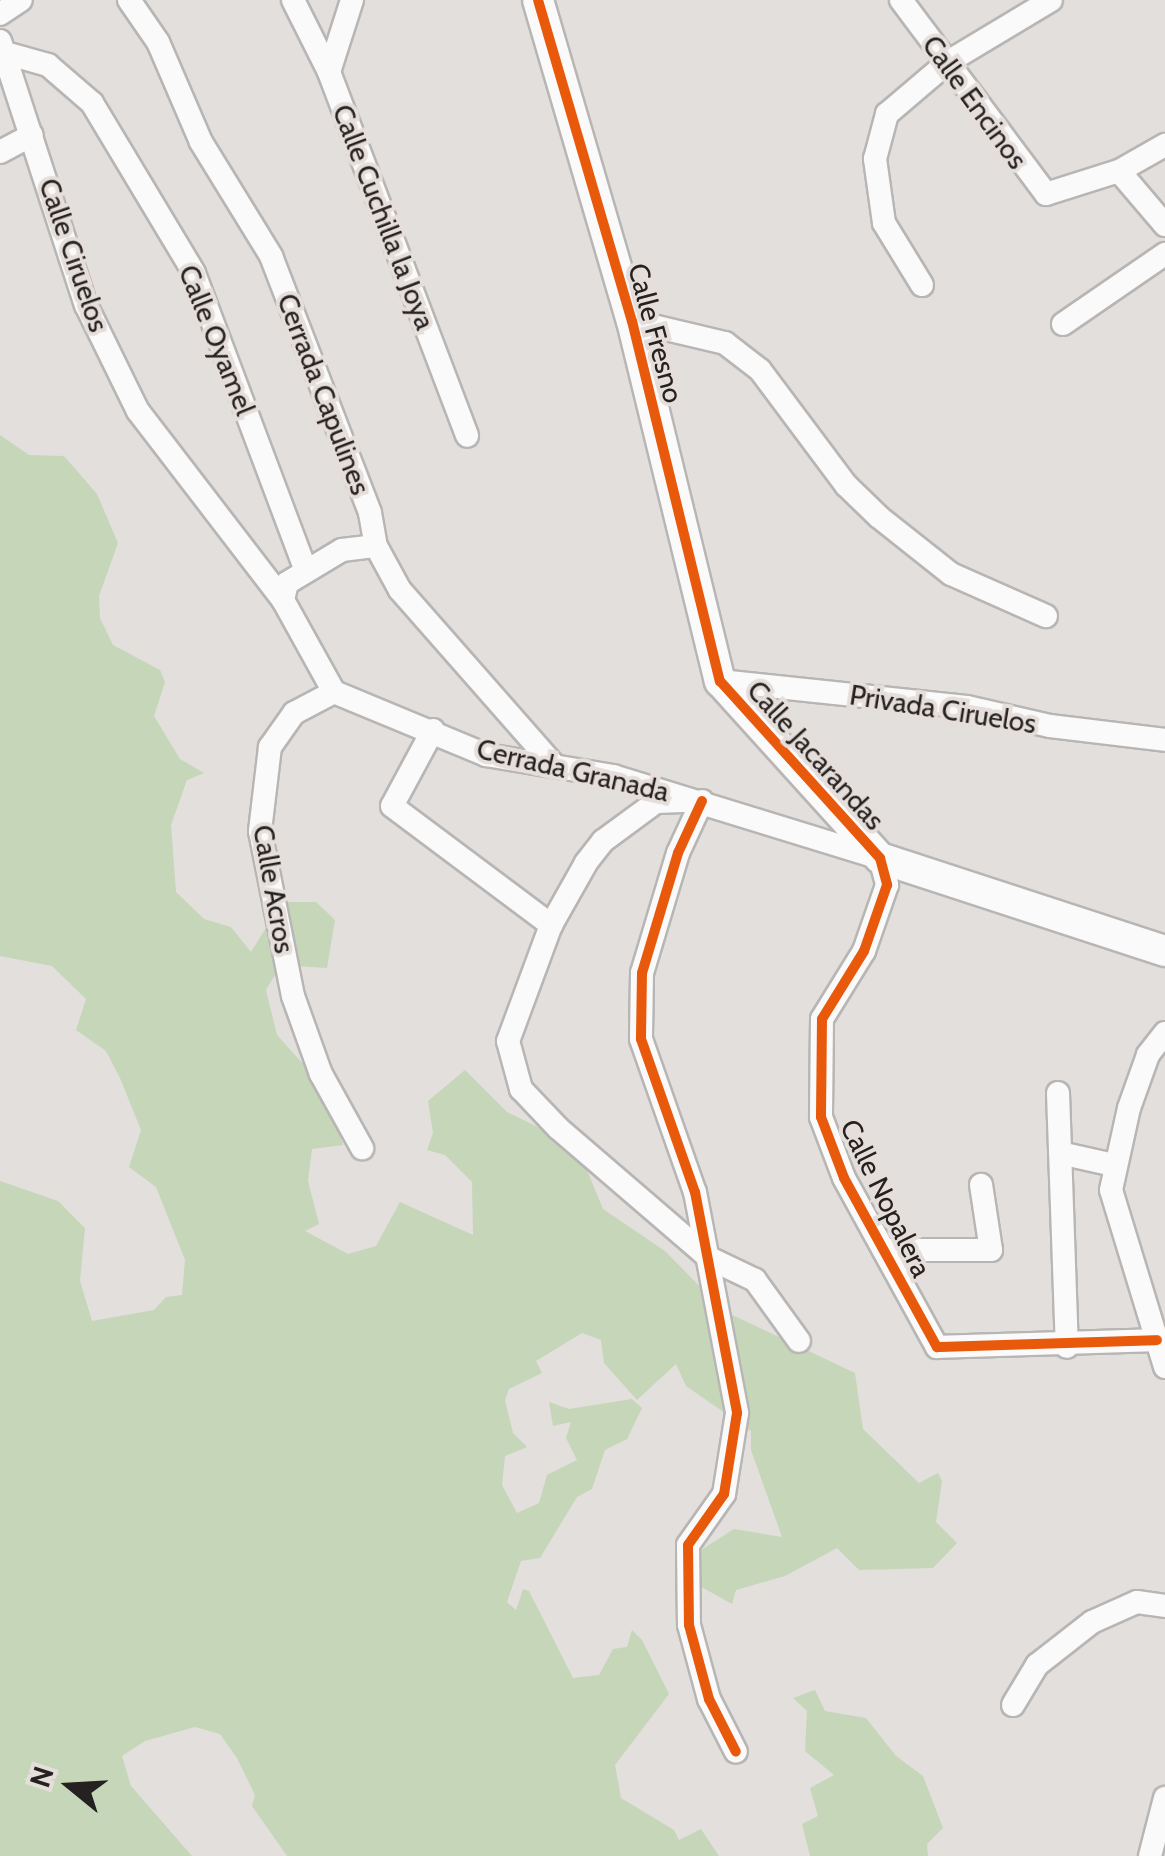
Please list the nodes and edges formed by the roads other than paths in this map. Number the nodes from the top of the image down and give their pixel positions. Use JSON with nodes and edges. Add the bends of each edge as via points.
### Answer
{"nodes":[{"id":1,"x":21,"y":0,"type":"edge"},
{"id":2,"x":129,"y":0,"type":"edge"},
{"id":3,"x":294,"y":0,"type":"edge"},
{"id":4,"x":352,"y":0,"type":"edge"},
{"id":5,"x":538,"y":0,"type":"edge"},
{"id":6,"x":901,"y":0,"type":"edge"},
{"id":7,"x":1051,"y":0,"type":"edge"},
{"id":8,"x":0,"y":14,"type":"edge"},
{"id":9,"x":4,"y":48,"type":"edge"},
{"id":10,"x":948,"y":62,"type":"junction"},
{"id":11,"x":329,"y":72,"type":"junction"},
{"id":12,"x":32,"y":135,"type":"junction"},
{"id":13,"x":1165,"y":145,"type":"edge"},
{"id":14,"x":0,"y":152,"type":"edge"},
{"id":15,"x":1119,"y":171,"type":"junction"},
{"id":16,"x":1165,"y":225,"type":"edge"},
{"id":17,"x":1165,"y":254,"type":"edge"},
{"id":18,"x":922,"y":285,"type":"dead end"},
{"id":19,"x":632,"y":321,"type":"junction"},
{"id":20,"x":1063,"y":324,"type":"dead end"},
{"id":21,"x":467,"y":436,"type":"dead end"},
{"id":22,"x":376,"y":546,"type":"junction"},
{"id":23,"x":306,"y":572,"type":"junction"},
{"id":24,"x":282,"y":600,"type":"junction"},
{"id":25,"x":1046,"y":616,"type":"dead end"},
{"id":26,"x":720,"y":681,"type":"junction"},
{"id":27,"x":334,"y":692,"type":"junction"},
{"id":28,"x":433,"y":730,"type":"junction"},
{"id":29,"x":1165,"y":740,"type":"edge"},
{"id":30,"x":552,"y":764,"type":"junction"},
{"id":31,"x":702,"y":801,"type":"junction"},
{"id":32,"x":880,"y":858,"type":"junction"},
{"id":33,"x":551,"y":925,"type":"junction"},
{"id":34,"x":1165,"y":952,"type":"edge"},
{"id":35,"x":1165,"y":1032,"type":"edge"},
{"id":36,"x":1058,"y":1093,"type":"dead end"},
{"id":37,"x":362,"y":1148,"type":"dead end"},
{"id":38,"x":1060,"y":1152,"type":"junction"},
{"id":39,"x":1114,"y":1165,"type":"junction"},
{"id":40,"x":981,"y":1186,"type":"dead end"},
{"id":41,"x":884,"y":1250,"type":"junction"},
{"id":42,"x":708,"y":1258,"type":"junction"},
{"id":43,"x":1156,"y":1340,"type":"junction"},
{"id":44,"x":799,"y":1341,"type":"dead end"},
{"id":45,"x":1067,"y":1347,"type":"junction"},
{"id":46,"x":1165,"y":1367,"type":"edge"},
{"id":47,"x":1165,"y":1606,"type":"edge"},
{"id":48,"x":1012,"y":1705,"type":"dead end"},
{"id":49,"x":736,"y":1752,"type":"dead end"},
{"id":50,"x":1165,"y":1798,"type":"edge"},
{"id":51,"x":1150,"y":1856,"type":"edge"}],
"edges":[{"from":1,"to":8,"type":"street"},
{"from":2,"to":22,"type":"street","name":"Cerrada Capulines","via":[[158,42],[202,142],[272,256],[370,513]]},
{"from":3,"to":11,"type":"street","name":"Calle Cuchilla la Joya"},
{"from":4,"to":11,"type":"street"},
{"from":5,"to":19,"type":"street","name":"Calle Fresno"},
{"from":6,"to":10,"type":"street","name":"Calle Encinos"},
{"from":7,"to":10,"type":"street"},
{"from":9,"to":12,"type":"street","name":"Calle Ciruelos"},
{"from":9,"to":23,"type":"street","name":"Calle Oyamel","via":[[48,65],[92,103],[194,273]]},
{"from":10,"to":15,"type":"street","name":"Calle Encinos","via":[[1039,190],[1056,192]]},
{"from":10,"to":18,"type":"street","via":[[886,114],[875,158],[884,223]]},
{"from":11,"to":21,"type":"street","name":"Calle Cuchilla la Joya"},
{"from":12,"to":14,"type":"street"},
{"from":12,"to":24,"type":"street","name":"Calle Ciruelos","via":[[86,305],[138,411]]},
{"from":13,"to":15,"type":"street","name":"Calle Encinos"},
{"from":15,"to":16,"type":"street"},
{"from":17,"to":20,"type":"street"},
{"from":19,"to":25,"type":"street","via":[[726,343],[760,370],[846,485],[879,517],[952,574]]},
{"from":19,"to":26,"type":"street","name":"Calle Fresno"},
{"from":22,"to":23,"type":"street","via":[[342,550]]},
{"from":22,"to":30,"type":"street","name":"Cerrada Capulines","via":[[400,590]]},
{"from":23,"to":24,"type":"street","via":[[287,583]]},
{"from":24,"to":27,"type":"street"},
{"from":26,"to":29,"type":"street","name":"Privada Ciruelos","via":[[967,707],[1050,726]]},
{"from":26,"to":32,"type":"street","name":"Calle Jacarandas"},
{"from":27,"to":28,"type":"street","name":"Cerrada Granada"},
{"from":27,"to":37,"type":"street","name":"Calle Acros","via":[[294,713],[270,747],[260,831],[293,996],[321,1074]]},
{"from":28,"to":30,"type":"street","name":"Cerrada Granada","via":[[486,755]]},
{"from":28,"to":33,"type":"street","via":[[392,806]]},
{"from":30,"to":31,"type":"street","name":"Cerrada Granada"},
{"from":31,"to":32,"type":"street","name":"Calle Jacarandas"},
{"from":31,"to":33,"type":"street","via":[[656,802],[603,841]]},
{"from":31,"to":42,"type":"street","via":[[678,854],[642,973],[640,1039],[695,1192]]},
{"from":32,"to":34,"type":"street","name":"Calle Jacarandas"},
{"from":32,"to":41,"type":"street","name":"Calle Nopalera","via":[[887,885],[864,951],[822,1018],[821,1117],[844,1178]]},
{"from":33,"to":42,"type":"street","via":[[508,1042],[521,1088]]},
{"from":35,"to":39,"type":"street","via":[[1148,1055]]},
{"from":36,"to":38,"type":"street"},
{"from":38,"to":39,"type":"street"},
{"from":38,"to":45,"type":"street"},
{"from":39,"to":43,"type":"street","via":[[1111,1190]]},
{"from":40,"to":41,"type":"street","via":[[991,1250]]},
{"from":41,"to":45,"type":"street","name":"Calle Nopalera","via":[[937,1347]]},
{"from":42,"to":44,"type":"street","via":[[755,1280]]},
{"from":42,"to":49,"type":"street","via":[[737,1412],[724,1494],[688,1545],[688,1625]]},
{"from":43,"to":45,"type":"street","name":"Calle Nopalera"},
{"from":43,"to":46,"type":"street"},
{"from":47,"to":48,"type":"street","via":[[1137,1602],[1092,1622],[1037,1664]]},
{"from":50,"to":51,"type":"street"}]}
